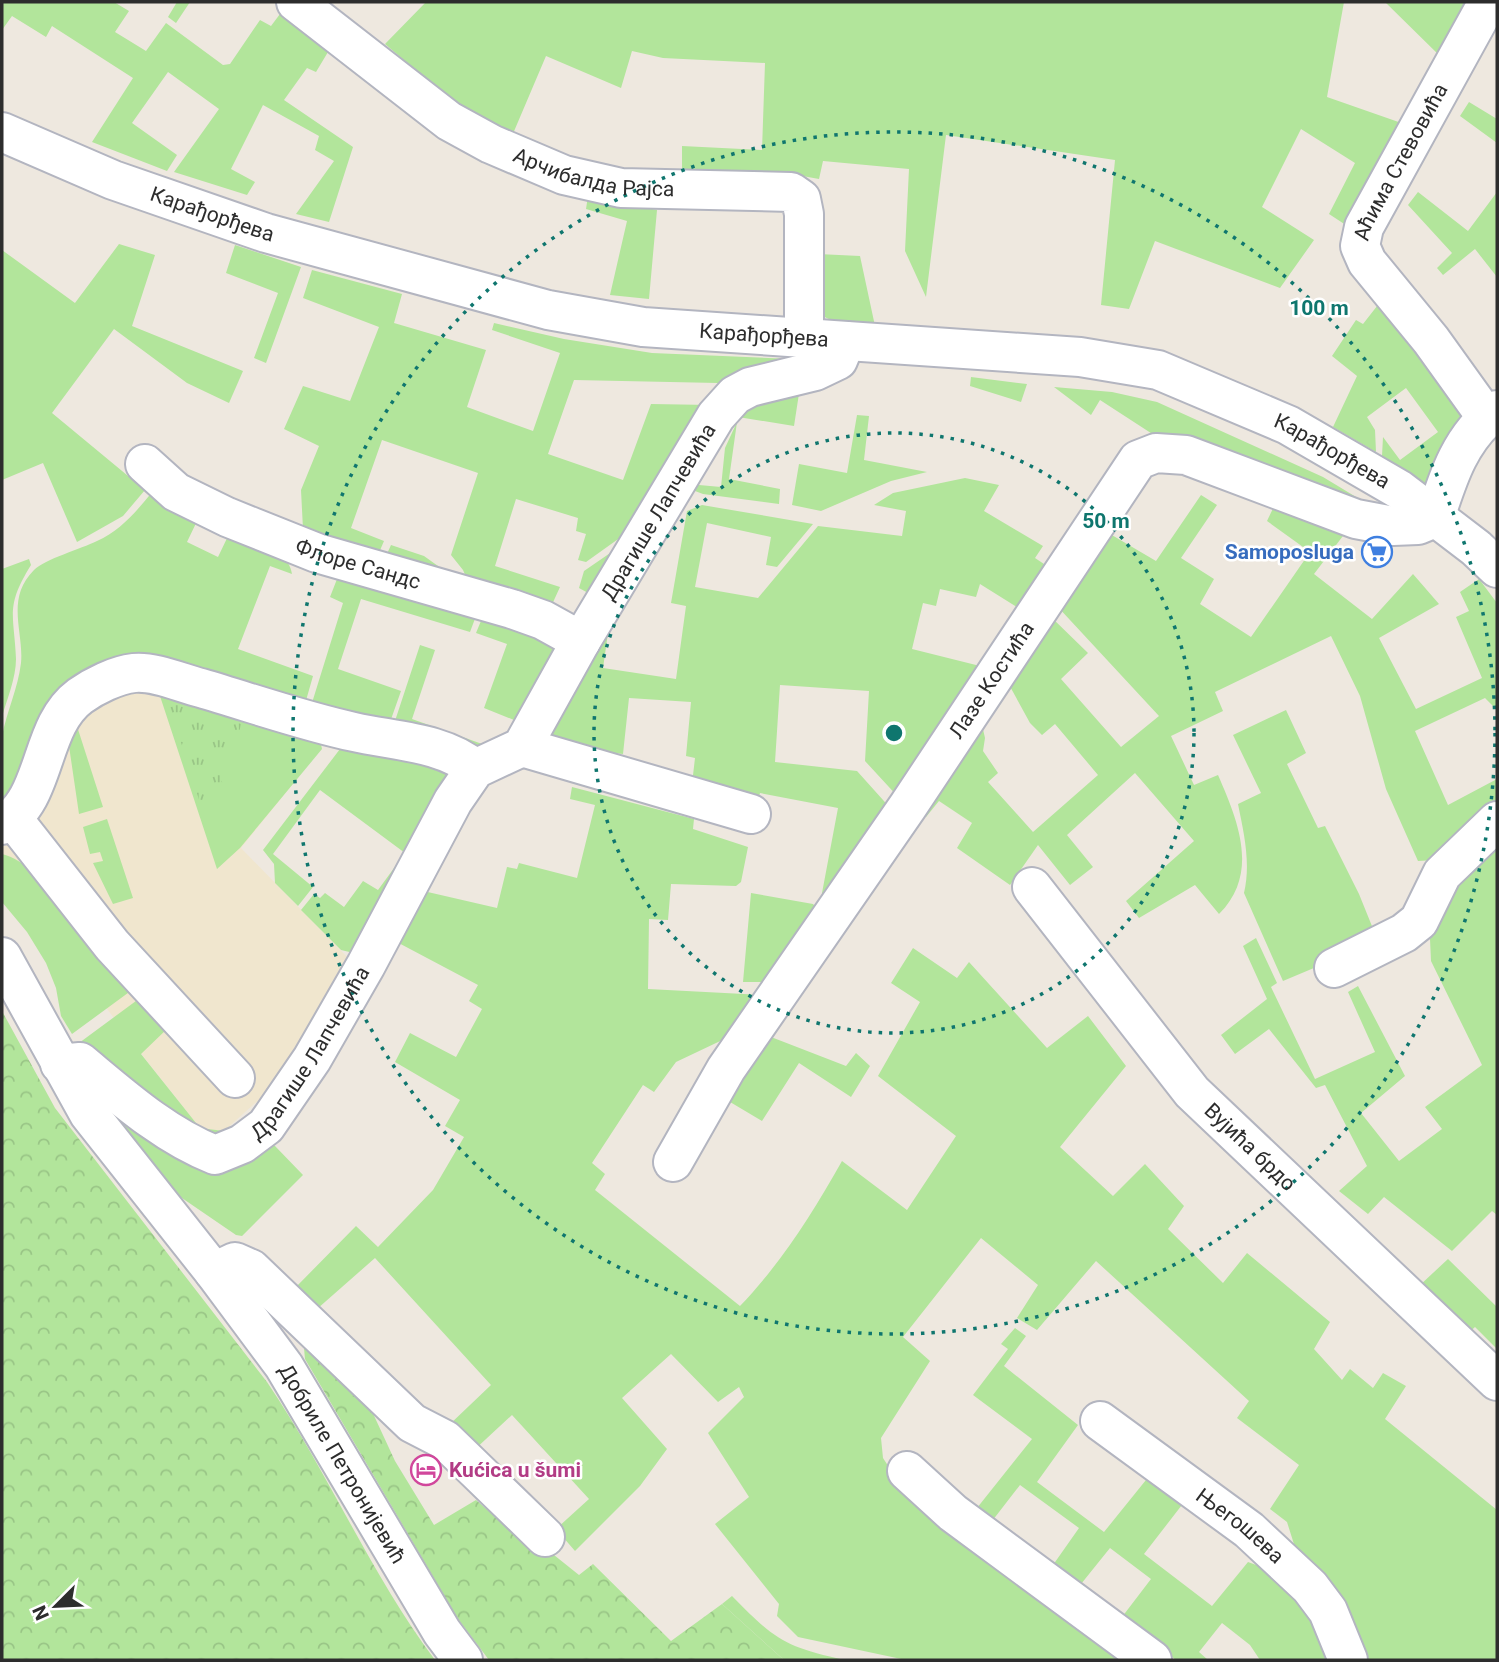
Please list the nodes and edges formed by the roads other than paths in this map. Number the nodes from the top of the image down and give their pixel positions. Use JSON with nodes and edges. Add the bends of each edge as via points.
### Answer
{"nodes":[{"id":1,"x":296,"y":2,"type":"edge"},
{"id":2,"x":1489,"y":2,"type":"edge"},
{"id":3,"x":2,"y":132,"type":"edge"},
{"id":4,"x":804,"y":337,"type":"junction"},
{"id":5,"x":846,"y":341,"type":"junction"},
{"id":6,"x":1492,"y":414,"type":"edge"},
{"id":7,"x":145,"y":464,"type":"dead end"},
{"id":8,"x":1435,"y":518,"type":"junction"},
{"id":9,"x":1497,"y":568,"type":"edge"},
{"id":10,"x":581,"y":641,"type":"junction"},
{"id":11,"x":522,"y":747,"type":"junction"},
{"id":12,"x":475,"y":769,"type":"junction"},
{"id":13,"x":751,"y":814,"type":"dead end"},
{"id":14,"x":1497,"y":821,"type":"edge"},
{"id":15,"x":7,"y":822,"type":"edge"},
{"id":16,"x":1032,"y":887,"type":"dead end"},
{"id":17,"x":2,"y":957,"type":"edge"},
{"id":18,"x":1334,"y":968,"type":"dead end"},
{"id":19,"x":60,"y":1064,"type":"junction"},
{"id":20,"x":234,"y":1078,"type":"dead end"},
{"id":21,"x":673,"y":1162,"type":"dead end"},
{"id":22,"x":214,"y":1272,"type":"junction"},
{"id":23,"x":1497,"y":1381,"type":"edge"},
{"id":24,"x":1100,"y":1421,"type":"dead end"},
{"id":25,"x":907,"y":1471,"type":"dead end"},
{"id":26,"x":545,"y":1537,"type":"dead end"},
{"id":27,"x":463,"y":1660,"type":"edge"},
{"id":28,"x":1152,"y":1660,"type":"edge"},
{"id":29,"x":1348,"y":1660,"type":"edge"}],
"edges":[{"from":1,"to":4,"type":"street","name":"Арчибалда Рајса","via":[[449,121],[564,175],[621,188],[791,192],[801,199],[804,214]]},
{"from":2,"to":6,"type":"street","name":"Аћима Стевовића","via":[[1364,227],[1360,246],[1367,262]]},
{"from":3,"to":4,"type":"street","name":"Карађорђева","via":[[113,180],[266,233],[548,310],[643,327]]},
{"from":4,"to":5,"type":"street","name":"Карађорђева"},
{"from":5,"to":8,"type":"street","name":"Карађорђева","via":[[1080,357],[1158,370],[1288,425],[1399,490]]},
{"from":5,"to":10,"type":"street","name":"Драгише Лапчевића","via":[[838,360],[815,371],[735,394],[716,416]]},
{"from":6,"to":8,"type":"street","via":[[1452,463]]},
{"from":7,"to":10,"type":"street","name":"Флоре Сандс","via":[[176,492],[227,517],[317,553],[512,609]]},
{"from":8,"to":9,"type":"street","name":"Карађорђева"},
{"from":8,"to":21,"type":"street","name":"Лазе Костића","via":[[1418,525],[1393,526],[1356,519],[1186,455],[1156,453],[1138,460],[726,1069]]},
{"from":10,"to":11,"type":"street","name":"Драгише Лапчевића"},
{"from":11,"to":12,"type":"street"},
{"from":11,"to":13,"type":"street"},
{"from":12,"to":15,"type":"street","via":[[448,752],[351,732],[135,673],[114,678],[69,706],[25,802]]},
{"from":12,"to":19,"type":"street","name":"Драгише Лапчевића","via":[[312,1059],[266,1126],[242,1144],[215,1155],[193,1146],[80,1062]]},
{"from":14,"to":18,"type":"street","via":[[1442,874],[1419,921]]},
{"from":15,"to":20,"type":"street"},
{"from":16,"to":23,"type":"street","name":"Вујића брдо","via":[[1192,1092]]},
{"from":17,"to":19,"type":"street","name":"Добриле Петронијевић"},
{"from":19,"to":22,"type":"street","name":"Добриле Петронијевић","via":[[89,1114]]},
{"from":22,"to":26,"type":"street","via":[[235,1262],[251,1269],[412,1423],[445,1440]]},
{"from":22,"to":27,"type":"street","name":"Добриле Петронијевић","via":[[302,1394],[387,1542]]},
{"from":24,"to":29,"type":"street","name":"Његошева","via":[[1249,1530],[1311,1587],[1328,1611]]},
{"from":25,"to":28,"type":"street","via":[[953,1513]]}]}
